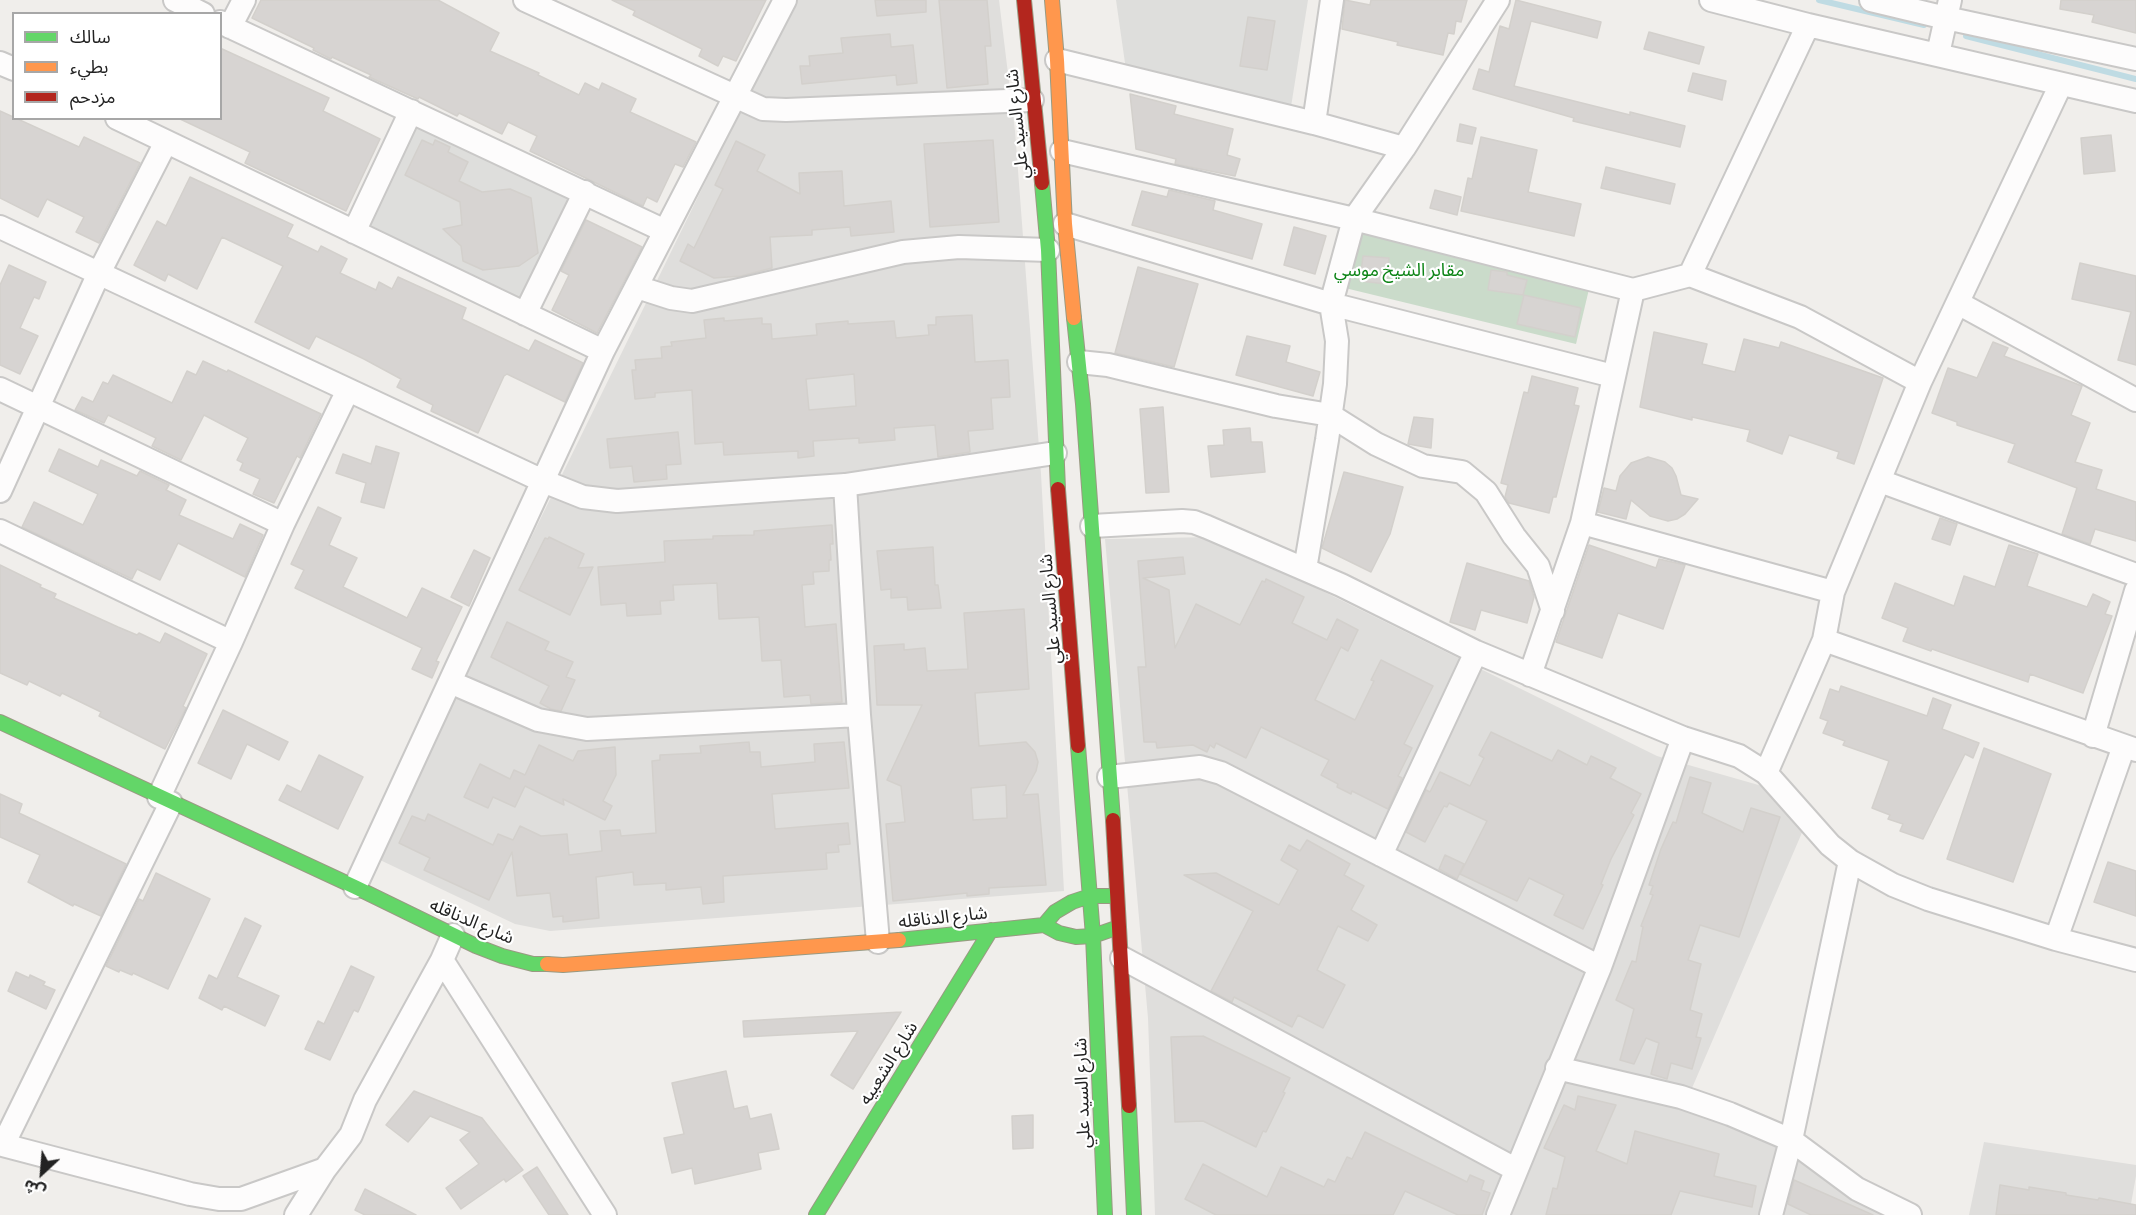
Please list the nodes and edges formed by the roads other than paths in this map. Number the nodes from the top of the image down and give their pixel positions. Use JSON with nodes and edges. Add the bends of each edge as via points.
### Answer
{"nodes":[{"id":1,"x":175,"y":0,"type":"edge"},
{"id":2,"x":244,"y":0,"type":"edge"},
{"id":3,"x":525,"y":0,"type":"edge"},
{"id":4,"x":785,"y":0,"type":"edge"},
{"id":5,"x":1024,"y":0,"type":"edge"},
{"id":6,"x":1052,"y":0,"type":"edge"},
{"id":7,"x":1332,"y":0,"type":"edge"},
{"id":8,"x":1498,"y":0,"type":"edge"},
{"id":9,"x":1711,"y":0,"type":"edge"},
{"id":10,"x":1870,"y":0,"type":"edge"},
{"id":11,"x":1948,"y":9,"type":"edge"},
{"id":12,"x":199,"y":12,"type":"edge"},
{"id":13,"x":225,"y":25,"type":"edge"},
{"id":14,"x":1808,"y":25,"type":"junction"},
{"id":15,"x":1938,"y":54,"type":"junction"},
{"id":16,"x":2136,"y":59,"type":"edge"},
{"id":17,"x":1057,"y":60,"type":"junction"},
{"id":18,"x":2061,"y":84,"type":"junction"},
{"id":19,"x":736,"y":97,"type":"junction"},
{"id":20,"x":1032,"y":100,"type":"junction"},
{"id":21,"x":2136,"y":101,"type":"edge"},
{"id":22,"x":411,"y":111,"type":"junction"},
{"id":23,"x":121,"y":120,"type":"edge"},
{"id":24,"x":1314,"y":123,"type":"junction"},
{"id":25,"x":166,"y":142,"type":"junction"},
{"id":26,"x":1404,"y":148,"type":"junction"},
{"id":27,"x":1062,"y":151,"type":"junction"},
{"id":28,"x":585,"y":192,"type":"junction"},
{"id":29,"x":1354,"y":219,"type":"junction"},
{"id":30,"x":1065,"y":224,"type":"junction"},
{"id":31,"x":0,"y":227,"type":"edge"},
{"id":32,"x":666,"y":231,"type":"junction"},
{"id":33,"x":354,"y":232,"type":"junction"},
{"id":34,"x":1048,"y":250,"type":"junction"},
{"id":35,"x":99,"y":273,"type":"junction"},
{"id":36,"x":1690,"y":275,"type":"junction"},
{"id":37,"x":636,"y":287,"type":"junction"},
{"id":38,"x":1633,"y":290,"type":"junction"},
{"id":39,"x":1958,"y":303,"type":"junction"},
{"id":40,"x":1331,"y":304,"type":"junction"},
{"id":41,"x":525,"y":314,"type":"junction"},
{"id":42,"x":603,"y":351,"type":"junction"},
{"id":43,"x":1079,"y":362,"type":"junction"},
{"id":44,"x":1613,"y":376,"type":"junction"},
{"id":45,"x":1920,"y":382,"type":"junction"},
{"id":46,"x":0,"y":389,"type":"edge"},
{"id":47,"x":348,"y":390,"type":"junction"},
{"id":48,"x":2136,"y":400,"type":"edge"},
{"id":49,"x":1083,"y":404,"type":"junction"},
{"id":50,"x":40,"y":407,"type":"junction"},
{"id":51,"x":1052,"y":408,"type":"junction"},
{"id":52,"x":1330,"y":415,"type":"junction"},
{"id":53,"x":1055,"y":453,"type":"junction"},
{"id":54,"x":543,"y":481,"type":"junction"},
{"id":55,"x":1880,"y":481,"type":"junction"},
{"id":56,"x":845,"y":485,"type":"junction"},
{"id":57,"x":0,"y":491,"type":"edge"},
{"id":58,"x":1582,"y":523,"type":"junction"},
{"id":59,"x":283,"y":524,"type":"junction"},
{"id":60,"x":1092,"y":526,"type":"junction"},
{"id":61,"x":0,"y":531,"type":"edge"},
{"id":62,"x":1305,"y":569,"type":"junction"},
{"id":63,"x":2136,"y":575,"type":"edge"},
{"id":64,"x":2136,"y":591,"type":"edge"},
{"id":65,"x":1833,"y":592,"type":"junction"},
{"id":66,"x":1553,"y":611,"type":"junction"},
{"id":67,"x":1824,"y":640,"type":"junction"},
{"id":68,"x":231,"y":642,"type":"junction"},
{"id":69,"x":1476,"y":652,"type":"junction"},
{"id":70,"x":1530,"y":675,"type":"junction"},
{"id":71,"x":450,"y":682,"type":"junction"},
{"id":72,"x":859,"y":715,"type":"junction"},
{"id":73,"x":0,"y":722,"type":"edge"},
{"id":74,"x":2093,"y":736,"type":"junction"},
{"id":75,"x":1683,"y":738,"type":"junction"},
{"id":76,"x":2130,"y":748,"type":"edge"},
{"id":77,"x":1766,"y":773,"type":"junction"},
{"id":78,"x":1109,"y":777,"type":"junction"},
{"id":79,"x":165,"y":800,"type":"junction"},
{"id":80,"x":1381,"y":855,"type":"junction"},
{"id":81,"x":1850,"y":861,"type":"junction"},
{"id":82,"x":355,"y":887,"type":"junction"},
{"id":83,"x":1090,"y":896,"type":"junction"},
{"id":84,"x":1117,"y":896,"type":"junction"},
{"id":85,"x":1044,"y":925,"type":"junction"},
{"id":86,"x":1119,"y":925,"type":"junction"},
{"id":87,"x":991,"y":930,"type":"junction"},
{"id":88,"x":453,"y":935,"type":"junction"},
{"id":89,"x":1094,"y":936,"type":"junction"},
{"id":90,"x":2056,"y":939,"type":"junction"},
{"id":91,"x":878,"y":942,"type":"junction"},
{"id":92,"x":1122,"y":958,"type":"junction"},
{"id":93,"x":442,"y":960,"type":"junction"},
{"id":94,"x":2136,"y":960,"type":"edge"},
{"id":95,"x":1600,"y":967,"type":"junction"},
{"id":96,"x":1557,"y":1068,"type":"junction"},
{"id":97,"x":1791,"y":1140,"type":"junction"},
{"id":98,"x":2,"y":1145,"type":"edge"},
{"id":99,"x":325,"y":1169,"type":"junction"},
{"id":100,"x":1515,"y":1169,"type":"junction"},
{"id":101,"x":296,"y":1215,"type":"edge"},
{"id":102,"x":605,"y":1215,"type":"edge"},
{"id":103,"x":816,"y":1215,"type":"edge"},
{"id":104,"x":1105,"y":1215,"type":"edge"},
{"id":105,"x":1134,"y":1215,"type":"edge"},
{"id":106,"x":1498,"y":1215,"type":"edge"},
{"id":107,"x":1771,"y":1215,"type":"edge"},
{"id":108,"x":1910,"y":1215,"type":"edge"}],
"edges":[{"from":1,"to":12,"type":"street"},
{"from":2,"to":13,"type":"street"},
{"from":3,"to":19,"type":"street"},
{"from":4,"to":19,"type":"street"},
{"from":5,"to":20,"type":"main road","name":"شارع السيد علي"},
{"from":6,"to":17,"type":"main road"},
{"from":7,"to":24,"type":"street"},
{"from":8,"to":26,"type":"street"},
{"from":9,"to":14,"type":"street"},
{"from":10,"to":11,"type":"street"},
{"from":11,"to":15,"type":"street"},
{"from":11,"to":16,"type":"street"},
{"from":13,"to":22,"type":"street"},
{"from":14,"to":15,"type":"street"},
{"from":14,"to":36,"type":"street"},
{"from":15,"to":18,"type":"street"},
{"from":17,"to":24,"type":"street"},
{"from":17,"to":27,"type":"main road"},
{"from":18,"to":21,"type":"street"},
{"from":18,"to":39,"type":"street"},
{"from":19,"to":20,"type":"street","via":[[763,109],[786,110]]},
{"from":19,"to":32,"type":"street"},
{"from":20,"to":34,"type":"main road","name":"شارع السيد علي"},
{"from":22,"to":28,"type":"street"},
{"from":22,"to":33,"type":"street"},
{"from":23,"to":25,"type":"street"},
{"from":24,"to":26,"type":"street"},
{"from":25,"to":33,"type":"street"},
{"from":25,"to":35,"type":"street"},
{"from":26,"to":29,"type":"street"},
{"from":27,"to":29,"type":"street"},
{"from":27,"to":30,"type":"main road"},
{"from":28,"to":32,"type":"street"},
{"from":28,"to":41,"type":"street"},
{"from":29,"to":38,"type":"street"},
{"from":29,"to":40,"type":"street"},
{"from":30,"to":40,"type":"street"},
{"from":30,"to":43,"type":"main road"},
{"from":31,"to":35,"type":"street"},
{"from":32,"to":37,"type":"street"},
{"from":33,"to":41,"type":"street"},
{"from":34,"to":37,"type":"street","via":[[959,247],[903,252],[692,301]]},
{"from":34,"to":51,"type":"main road","name":"شارع السيد علي"},
{"from":35,"to":47,"type":"street"},
{"from":35,"to":50,"type":"street"},
{"from":36,"to":38,"type":"street"},
{"from":36,"to":45,"type":"street","via":[[1800,317]]},
{"from":37,"to":42,"type":"street"},
{"from":38,"to":44,"type":"street"},
{"from":39,"to":45,"type":"street"},
{"from":39,"to":48,"type":"street"},
{"from":40,"to":44,"type":"street"},
{"from":40,"to":52,"type":"street","via":[[1337,341]]},
{"from":41,"to":42,"type":"street"},
{"from":42,"to":54,"type":"street"},
{"from":43,"to":49,"type":"main road"},
{"from":43,"to":52,"type":"street","via":[[1108,365],[1276,406]]},
{"from":44,"to":58,"type":"street"},
{"from":45,"to":55,"type":"street"},
{"from":46,"to":50,"type":"street"},
{"from":47,"to":54,"type":"street"},
{"from":47,"to":59,"type":"street"},
{"from":49,"to":51,"type":"main road"},
{"from":49,"to":60,"type":"main road"},
{"from":50,"to":57,"type":"street"},
{"from":50,"to":59,"type":"street"},
{"from":51,"to":53,"type":"main road","name":"شارع السيد علي"},
{"from":52,"to":62,"type":"street"},
{"from":52,"to":66,"type":"street","via":[[1376,444],[1423,466],[1462,472],[1486,492],[1538,566]]},
{"from":53,"to":56,"type":"street"},
{"from":53,"to":83,"type":"main road","name":"شارع السيد علي"},
{"from":54,"to":56,"type":"street","via":[[583,497],[617,501]]},
{"from":54,"to":71,"type":"street"},
{"from":55,"to":63,"type":"street"},
{"from":55,"to":65,"type":"street"},
{"from":56,"to":72,"type":"street"},
{"from":58,"to":65,"type":"street"},
{"from":58,"to":66,"type":"street"},
{"from":59,"to":68,"type":"street"},
{"from":60,"to":62,"type":"street","via":[[1194,522]]},
{"from":60,"to":78,"type":"main road"},
{"from":61,"to":68,"type":"street"},
{"from":62,"to":69,"type":"street"},
{"from":64,"to":74,"type":"street"},
{"from":65,"to":67,"type":"street"},
{"from":66,"to":70,"type":"street"},
{"from":67,"to":74,"type":"street"},
{"from":67,"to":77,"type":"street"},
{"from":68,"to":79,"type":"street"},
{"from":69,"to":70,"type":"street"},
{"from":69,"to":80,"type":"street"},
{"from":70,"to":75,"type":"street"},
{"from":71,"to":72,"type":"street","via":[[538,720],[587,729]]},
{"from":71,"to":82,"type":"street"},
{"from":72,"to":91,"type":"street"},
{"from":73,"to":79,"type":"main road","name":"شارع الدناقله"},
{"from":74,"to":76,"type":"street"},
{"from":75,"to":77,"type":"street","via":[[1739,756]]},
{"from":75,"to":95,"type":"street"},
{"from":76,"to":90,"type":"street"},
{"from":77,"to":81,"type":"street","via":[[1830,845]]},
{"from":78,"to":80,"type":"street","via":[[1200,767],[1221,773]]},
{"from":78,"to":84,"type":"main road"},
{"from":79,"to":82,"type":"main road","name":"شارع الدناقله"},
{"from":79,"to":98,"type":"street"},
{"from":80,"to":95,"type":"street"},
{"from":81,"to":90,"type":"street","via":[[1911,892]]},
{"from":81,"to":97,"type":"street"},
{"from":82,"to":88,"type":"main road","name":"شارع الدناقله"},
{"from":83,"to":84,"type":"main road"},
{"from":83,"to":85,"type":"main road","via":[[1055,912]]},
{"from":83,"to":89,"type":"main road","name":"شارع السيد علي"},
{"from":84,"to":86,"type":"main road"},
{"from":85,"to":87,"type":"main road","name":"شارع الدناقله"},
{"from":85,"to":89,"type":"main road","name":"شارع الدناقله","via":[[1076,937]]},
{"from":86,"to":89,"type":"main road","name":"شارع الدناقله"},
{"from":86,"to":92,"type":"main road"},
{"from":87,"to":91,"type":"main road","name":"شارع الدناقله"},
{"from":87,"to":103,"type":"main road","name":"شارع الشعبيه"},
{"from":88,"to":91,"type":"main road","name":"شارع الدناقله","via":[[502,956],[533,964],[563,965]]},
{"from":88,"to":93,"type":"street"},
{"from":89,"to":104,"type":"main road","name":"شارع السيد علي"},
{"from":90,"to":94,"type":"street"},
{"from":92,"to":100,"type":"street"},
{"from":92,"to":105,"type":"main road"},
{"from":93,"to":99,"type":"street","via":[[365,1100],[351,1135]]},
{"from":93,"to":102,"type":"street"},
{"from":95,"to":96,"type":"street"},
{"from":96,"to":97,"type":"street","via":[[1681,1097]]},
{"from":96,"to":100,"type":"street"},
{"from":97,"to":107,"type":"street"},
{"from":97,"to":108,"type":"street","via":[[1857,1189]]},
{"from":98,"to":99,"type":"street","via":[[219,1199],[241,1199]]},
{"from":99,"to":101,"type":"street"},
{"from":100,"to":106,"type":"street"}]}
